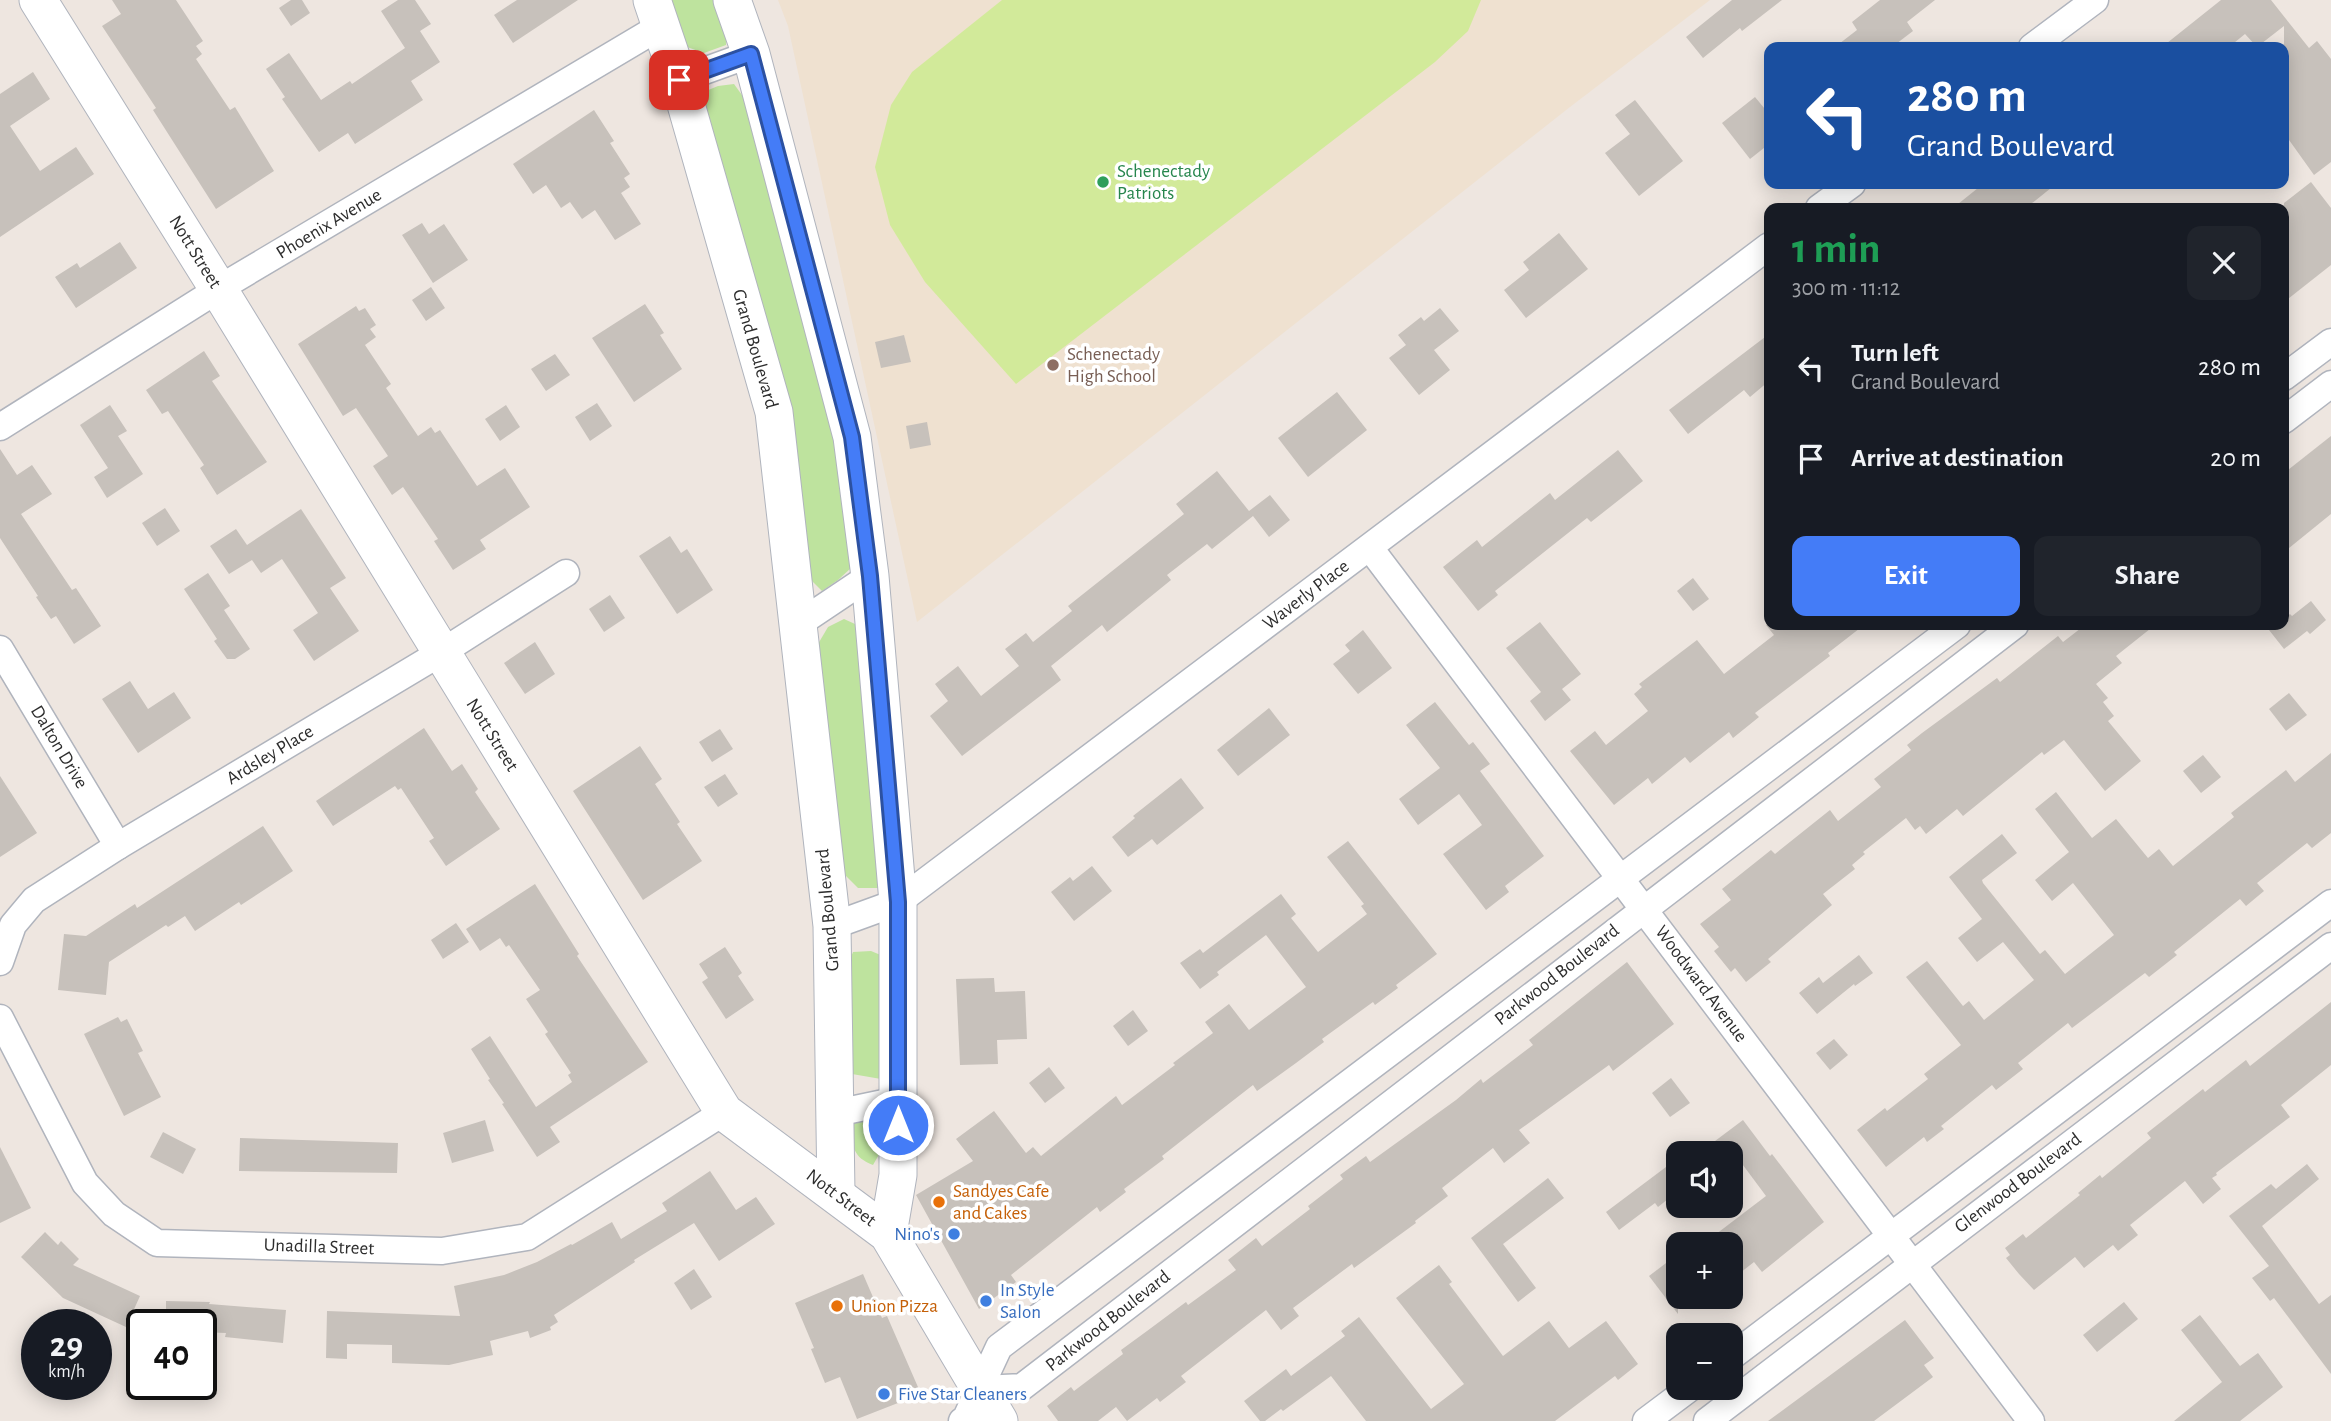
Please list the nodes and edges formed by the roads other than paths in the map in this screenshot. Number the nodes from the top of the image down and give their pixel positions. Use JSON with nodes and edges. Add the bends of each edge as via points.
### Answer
{"nodes":[{"id":1,"x":38,"y":0,"type":"edge"},
{"id":2,"x":732,"y":0,"type":"edge"},
{"id":3,"x":2095,"y":0,"type":"edge"},
{"id":4,"x":656,"y":13,"type":"edge"},
{"id":5,"x":2039,"y":42,"type":"edge"},
{"id":6,"x":751,"y":54,"type":"junction"},
{"id":7,"x":679,"y":80,"type":"junction"},
{"id":8,"x":1845,"y":189,"type":"edge"},
{"id":9,"x":1826,"y":203,"type":"edge"},
{"id":10,"x":1764,"y":250,"type":"edge"},
{"id":11,"x":219,"y":290,"type":"junction"},
{"id":12,"x":2331,"y":342,"type":"edge"},
{"id":13,"x":2289,"y":373,"type":"edge"},
{"id":14,"x":2331,"y":384,"type":"edge"},
{"id":15,"x":2289,"y":416,"type":"edge"},
{"id":16,"x":0,"y":427,"type":"edge"},
{"id":17,"x":1370,"y":548,"type":"junction"},
{"id":18,"x":566,"y":573,"type":"dead end"},
{"id":19,"x":870,"y":576,"type":"junction"},
{"id":20,"x":797,"y":625,"type":"junction"},
{"id":21,"x":1950,"y":630,"type":"edge"},
{"id":22,"x":2008,"y":630,"type":"edge"},
{"id":23,"x":0,"y":649,"type":"edge"},
{"id":24,"x":442,"y":652,"type":"junction"},
{"id":25,"x":118,"y":846,"type":"junction"},
{"id":26,"x":1621,"y":879,"type":"junction"},
{"id":27,"x":898,"y":902,"type":"junction"},
{"id":28,"x":2331,"y":904,"type":"edge"},
{"id":29,"x":1643,"y":908,"type":"junction"},
{"id":30,"x":832,"y":926,"type":"junction"},
{"id":31,"x":2331,"y":946,"type":"edge"},
{"id":32,"x":0,"y":962,"type":"edge"},
{"id":33,"x":0,"y":1018,"type":"edge"},
{"id":34,"x":898,"y":1100,"type":"junction"},
{"id":35,"x":724,"y":1112,"type":"junction"},
{"id":36,"x":836,"y":1113,"type":"junction"},
{"id":37,"x":836,"y":1193,"type":"junction"},
{"id":38,"x":888,"y":1234,"type":"junction"},
{"id":39,"x":1891,"y":1235,"type":"junction"},
{"id":40,"x":1912,"y":1264,"type":"junction"},
{"id":41,"x":1743,"y":1348,"type":"edge"},
{"id":42,"x":981,"y":1389,"type":"junction"},
{"id":43,"x":1674,"y":1400,"type":"edge"},
{"id":44,"x":962,"y":1421,"type":"edge"},
{"id":45,"x":999,"y":1421,"type":"edge"},
{"id":46,"x":1646,"y":1421,"type":"edge"},
{"id":47,"x":1707,"y":1421,"type":"edge"},
{"id":48,"x":2032,"y":1421,"type":"edge"}],
"edges":[{"from":1,"to":11,"type":"street","name":"Nott Street"},
{"from":2,"to":6,"type":"street"},
{"from":3,"to":5,"type":"street"},
{"from":4,"to":7,"type":"street","name":"Grand Boulevard"},
{"from":4,"to":11,"type":"street","name":"Phoenix Avenue"},
{"from":6,"to":7,"type":"street"},
{"from":6,"to":19,"type":"street","via":[[852,437]]},
{"from":7,"to":20,"type":"street","name":"Grand Boulevard","via":[[774,412]]},
{"from":8,"to":9,"type":"street"},
{"from":10,"to":17,"type":"street","name":"Waverly Place"},
{"from":11,"to":16,"type":"street","name":"Phoenix Avenue"},
{"from":11,"to":24,"type":"street","name":"Nott Street"},
{"from":12,"to":13,"type":"street"},
{"from":14,"to":15,"type":"street"},
{"from":17,"to":26,"type":"street","name":"Woodward Avenue"},
{"from":17,"to":27,"type":"street","name":"Waverly Place"},
{"from":18,"to":24,"type":"street","name":"Ardsley Place"},
{"from":19,"to":20,"type":"street"},
{"from":19,"to":27,"type":"street"},
{"from":20,"to":30,"type":"street","name":"Grand Boulevard"},
{"from":21,"to":26,"type":"street","name":"Parkwood Boulevard"},
{"from":22,"to":29,"type":"street","name":"Parkwood Boulevard"},
{"from":23,"to":25,"type":"street","name":"Dalton Drive"},
{"from":24,"to":25,"type":"street","name":"Ardsley Place"},
{"from":24,"to":35,"type":"street","name":"Nott Street"},
{"from":25,"to":32,"type":"street","name":"Ardsley Place","via":[[34,900],[13,925]]},
{"from":26,"to":29,"type":"street","name":"Woodward Avenue"},
{"from":26,"to":42,"type":"street","name":"Parkwood Boulevard","via":[[999,1347]]},
{"from":27,"to":30,"type":"street","name":"Waverly Place"},
{"from":27,"to":34,"type":"street"},
{"from":28,"to":39,"type":"street","name":"Glenwood Boulevard"},
{"from":29,"to":39,"type":"street","name":"Woodward Avenue"},
{"from":29,"to":42,"type":"street","name":"Parkwood Boulevard","via":[[1022,1387]]},
{"from":30,"to":36,"type":"street","name":"Grand Boulevard"},
{"from":31,"to":40,"type":"street","name":"Glenwood Boulevard"},
{"from":33,"to":35,"type":"street","name":"Unadilla Street","via":[[85,1183],[114,1214],[157,1243],[442,1251],[527,1237]]},
{"from":34,"to":36,"type":"street"},
{"from":34,"to":38,"type":"street","via":[[898,1175]]},
{"from":35,"to":37,"type":"street","name":"Nott Street"},
{"from":36,"to":37,"type":"street","name":"Grand Boulevard"},
{"from":37,"to":38,"type":"street","name":"Nott Street"},
{"from":38,"to":42,"type":"street","name":"Nott Street"},
{"from":39,"to":40,"type":"street","name":"Woodward Avenue"},
{"from":39,"to":41,"type":"street","name":"Glenwood Boulevard"},
{"from":40,"to":47,"type":"street","name":"Glenwood Boulevard"},
{"from":40,"to":48,"type":"street","name":"Woodward Avenue"},
{"from":42,"to":44,"type":"street"},
{"from":42,"to":45,"type":"street","name":"Nott Street"},
{"from":43,"to":46,"type":"street"}]}
